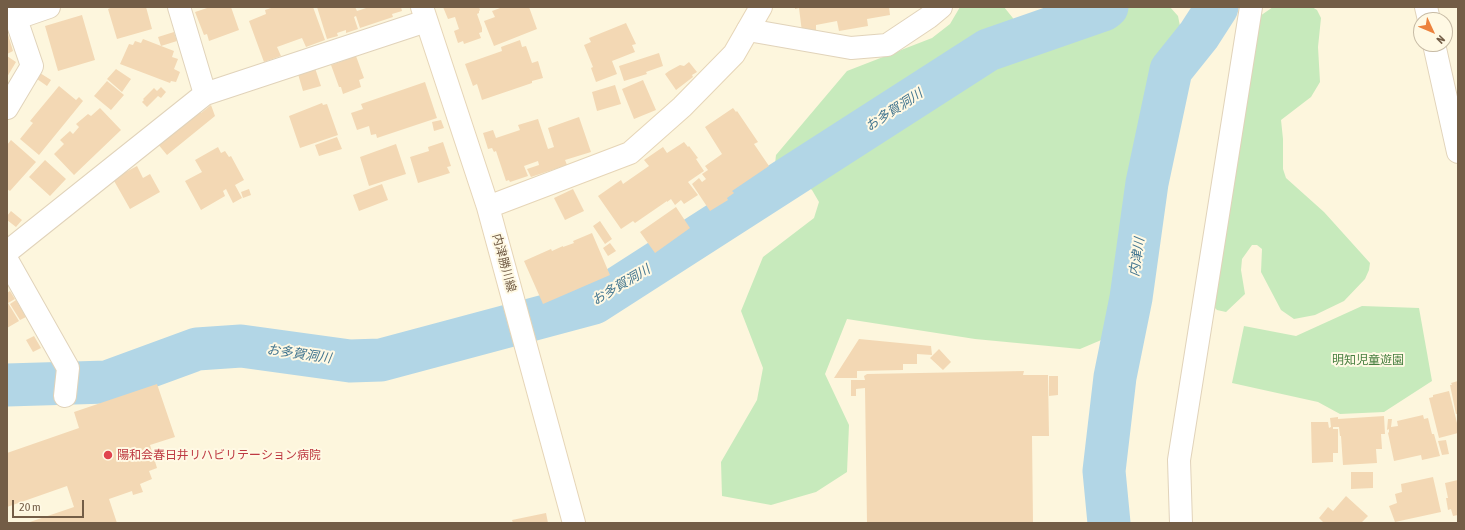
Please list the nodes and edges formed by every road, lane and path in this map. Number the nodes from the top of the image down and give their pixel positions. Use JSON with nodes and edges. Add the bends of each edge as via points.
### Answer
{"nodes":[{"id":1,"x":49,"y":7,"type":"edge"},
{"id":2,"x":180,"y":7,"type":"edge"},
{"id":3,"x":761,"y":7,"type":"edge"},
{"id":4,"x":941,"y":7,"type":"edge"},
{"id":5,"x":1251,"y":7,"type":"edge"},
{"id":6,"x":14,"y":13,"type":"edge"},
{"id":7,"x":424,"y":14,"type":"edge"},
{"id":8,"x":748,"y":30,"type":"junction"},
{"id":9,"x":1436,"y":52,"type":"edge"},
{"id":10,"x":205,"y":94,"type":"junction"},
{"id":11,"x":7,"y":108,"type":"edge"},
{"id":12,"x":1458,"y":152,"type":"edge"},
{"id":13,"x":488,"y":207,"type":"junction"},
{"id":14,"x":7,"y":252,"type":"edge"},
{"id":15,"x":7,"y":260,"type":"edge"},
{"id":16,"x":64,"y":396,"type":"dead end"},
{"id":17,"x":574,"y":523,"type":"edge"},
{"id":18,"x":1181,"y":523,"type":"edge"}],
"edges":[{"from":1,"to":6,"type":"street"},
{"from":2,"to":10,"type":"street"},
{"from":3,"to":8,"type":"street"},
{"from":4,"to":8,"type":"street","via":[[887,45],[851,48]]},
{"from":5,"to":18,"type":"street","via":[[1179,460]]},
{"from":6,"to":11,"type":"street","via":[[32,66]]},
{"from":7,"to":10,"type":"street"},
{"from":7,"to":13,"type":"street","name":"内津勝川線"},
{"from":8,"to":13,"type":"street","via":[[734,54],[682,107],[630,153]]},
{"from":9,"to":12,"type":"street"},
{"from":10,"to":14,"type":"street"},
{"from":13,"to":17,"type":"street","name":"内津勝川線"},
{"from":15,"to":16,"type":"street","via":[[68,368]]}]}
